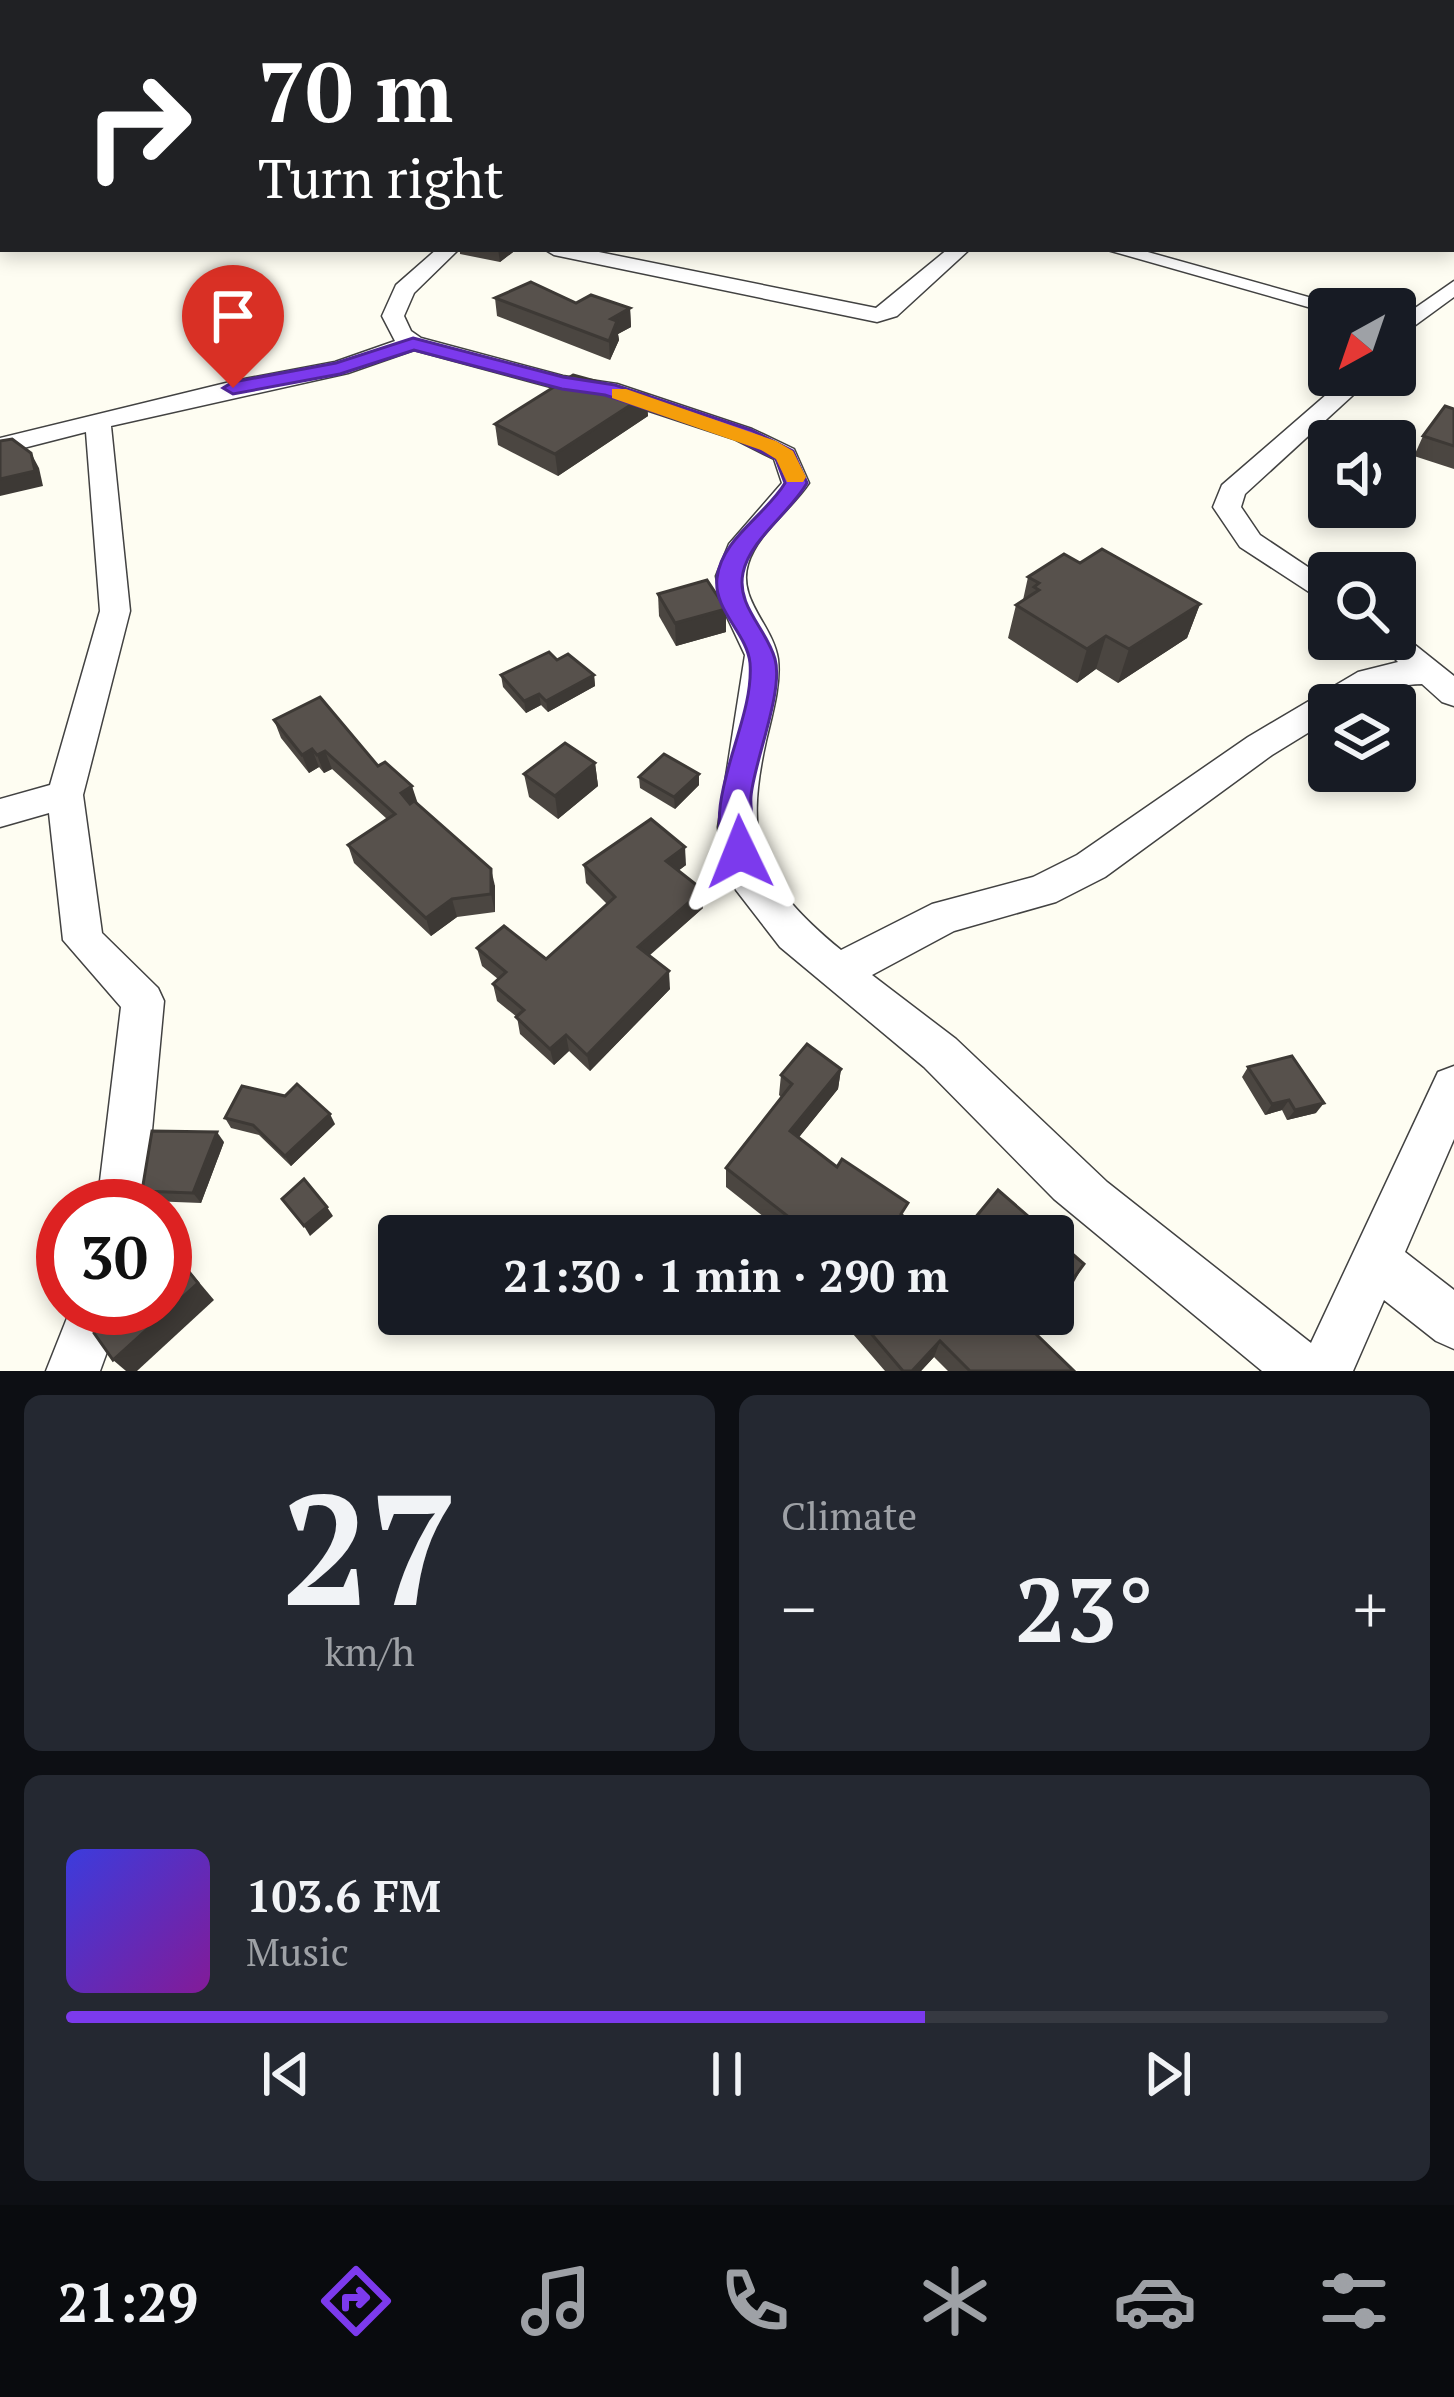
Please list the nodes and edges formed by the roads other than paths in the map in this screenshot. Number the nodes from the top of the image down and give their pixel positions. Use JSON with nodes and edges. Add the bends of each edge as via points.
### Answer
{"nodes":[{"id":1,"x":445,"y":252,"type":"edge"},
{"id":2,"x":569,"y":252,"type":"edge"},
{"id":3,"x":957,"y":252,"type":"edge"},
{"id":4,"x":1125,"y":252,"type":"edge"},
{"id":5,"x":1452,"y":291,"type":"edge"},
{"id":6,"x":1308,"y":301,"type":"edge"},
{"id":7,"x":1416,"y":315,"type":"edge"},
{"id":8,"x":413,"y":344,"type":"junction"},
{"id":9,"x":1339,"y":396,"type":"edge"},
{"id":10,"x":98,"y":420,"type":"junction"},
{"id":11,"x":0,"y":446,"type":"edge"},
{"id":12,"x":1308,"y":581,"type":"edge"},
{"id":13,"x":1416,"y":660,"type":"edge"},
{"id":14,"x":1443,"y":684,"type":"edge"},
{"id":15,"x":65,"y":795,"type":"junction"},
{"id":16,"x":0,"y":813,"type":"edge"},
{"id":17,"x":841,"y":972,"type":"junction"},
{"id":18,"x":1454,"y":1087,"type":"edge"},
{"id":19,"x":125,"y":1179,"type":"edge"},
{"id":20,"x":1374,"y":1260,"type":"junction"},
{"id":21,"x":1454,"y":1323,"type":"edge"},
{"id":22,"x":87,"y":1335,"type":"edge"},
{"id":23,"x":73,"y":1371,"type":"edge"},
{"id":24,"x":1304,"y":1371,"type":"edge"},
{"id":25,"x":1326,"y":1371,"type":"edge"}],
"edges":[{"from":1,"to":8,"type":"street","via":[[404,290],[393,316]]},
{"from":2,"to":3,"type":"street","via":[[877,315]]},
{"from":4,"to":6,"type":"street"},
{"from":5,"to":7,"type":"street"},
{"from":8,"to":10,"type":"street","via":[[340,368]]},
{"from":8,"to":17,"type":"street","via":[[608,389],[785,455],[796,483],[736,555],[729,579],[763,661],[736,797],[740,852],[765,907]]},
{"from":9,"to":12,"type":"street","via":[[1232,491],[1227,506],[1250,541]]},
{"from":10,"to":11,"type":"street"},
{"from":10,"to":15,"type":"street","via":[[115,611]]},
{"from":13,"to":14,"type":"street"},
{"from":14,"to":17,"type":"street","via":[[1395,673],[1370,680],[1260,746],[1091,866],[1042,891],[946,916]]},
{"from":15,"to":16,"type":"street"},
{"from":15,"to":19,"type":"street","via":[[83,940],[142,1001]]},
{"from":17,"to":24,"type":"street","via":[[944,1057],[1092,1201]]},
{"from":18,"to":20,"type":"street"},
{"from":20,"to":21,"type":"street"},
{"from":20,"to":25,"type":"street"},
{"from":22,"to":23,"type":"street"}]}
